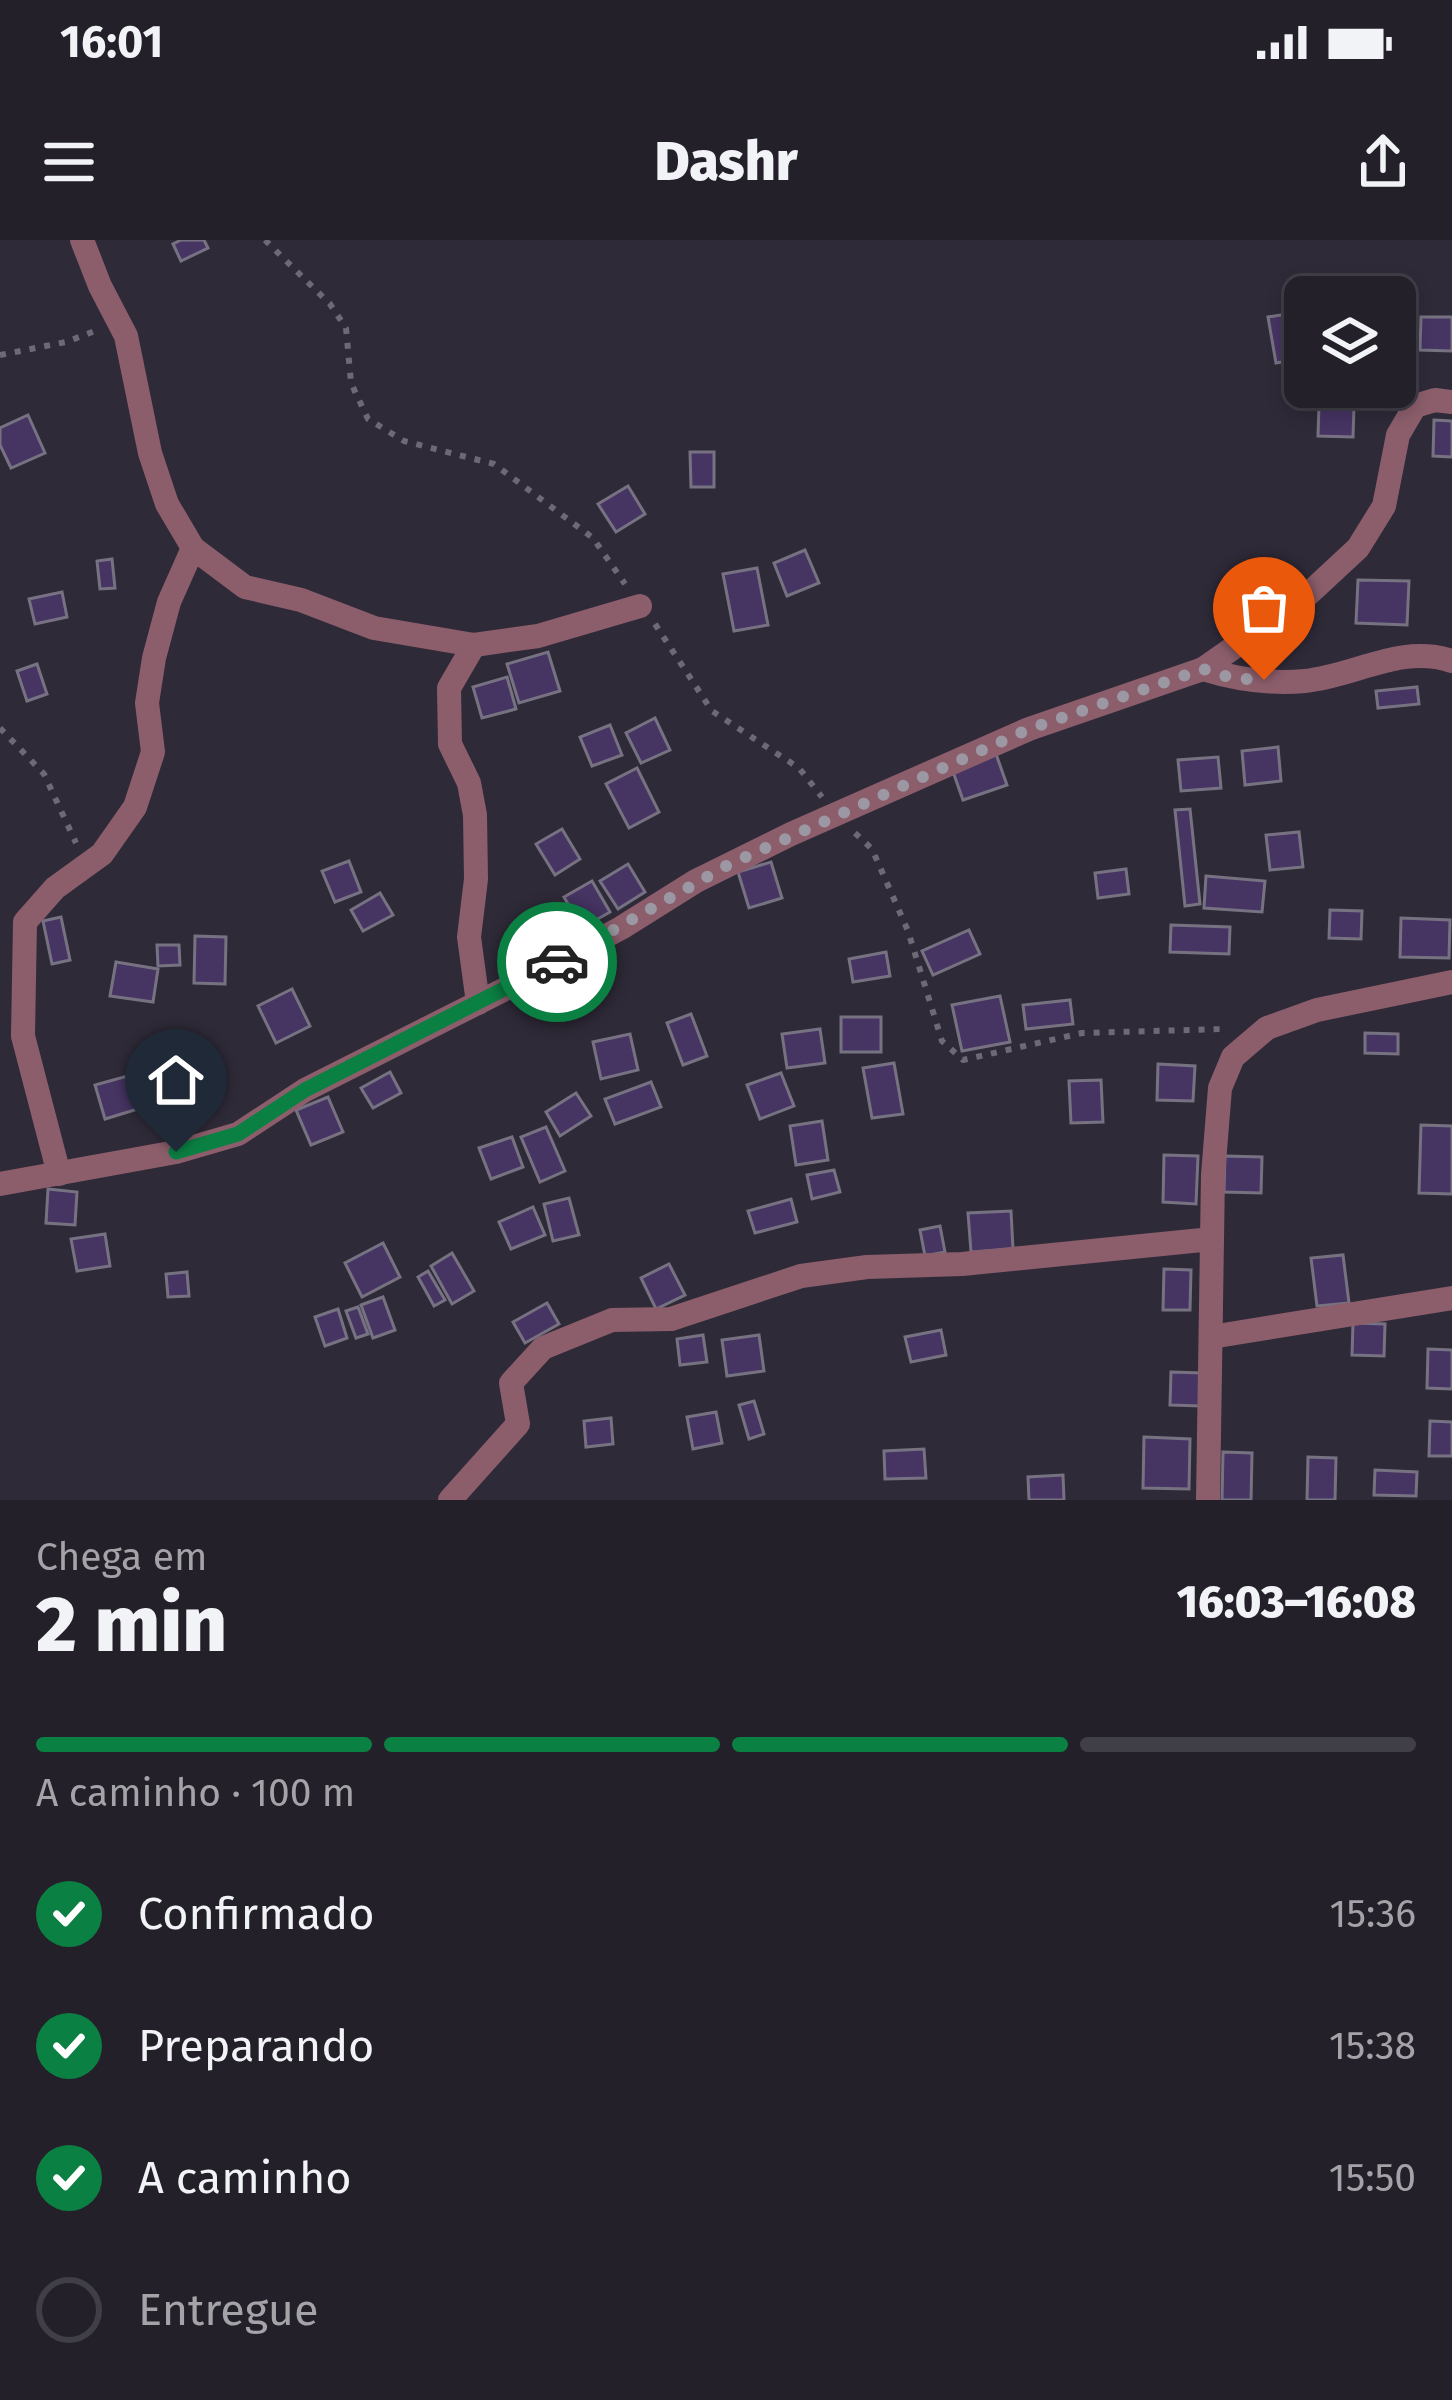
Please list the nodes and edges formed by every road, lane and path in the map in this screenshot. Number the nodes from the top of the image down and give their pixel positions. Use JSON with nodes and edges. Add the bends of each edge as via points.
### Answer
{"nodes":[{"id":1,"x":82,"y":240,"type":"edge"},
{"id":2,"x":265,"y":240,"type":"edge"},
{"id":3,"x":119,"y":322,"type":"junction"},
{"id":4,"x":0,"y":355,"type":"edge"},
{"id":5,"x":1452,"y":402,"type":"edge"},
{"id":6,"x":194,"y":548,"type":"junction"},
{"id":7,"x":640,"y":606,"type":"junction"},
{"id":8,"x":474,"y":644,"type":"junction"},
{"id":9,"x":1452,"y":662,"type":"edge"},
{"id":10,"x":1203,"y":669,"type":"junction"},
{"id":11,"x":0,"y":728,"type":"edge"},
{"id":12,"x":836,"y":814,"type":"junction"},
{"id":13,"x":86,"y":866,"type":"junction"},
{"id":14,"x":1452,"y":982,"type":"edge"},
{"id":15,"x":478,"y":1004,"type":"junction"},
{"id":16,"x":1267,"y":1028,"type":"junction"},
{"id":17,"x":59,"y":1174,"type":"junction"},
{"id":18,"x":0,"y":1184,"type":"edge"},
{"id":19,"x":1212,"y":1239,"type":"junction"},
{"id":20,"x":1452,"y":1298,"type":"edge"},
{"id":21,"x":1211,"y":1337,"type":"junction"},
{"id":22,"x":450,"y":1500,"type":"edge"},
{"id":23,"x":1208,"y":1500,"type":"edge"}],
"edges":[{"from":1,"to":3,"type":"street"},
{"from":2,"to":7,"type":"path","via":[[346,328],[351,382],[368,419],[404,441],[494,464],[592,538]]},
{"from":3,"to":4,"type":"path"},
{"from":3,"to":6,"type":"street","via":[[167,504]]},
{"from":5,"to":10,"type":"street","via":[[1415,406],[1398,435],[1384,506],[1358,548],[1302,600]]},
{"from":6,"to":8,"type":"street","via":[[245,587],[374,628]]},
{"from":6,"to":13,"type":"street","via":[[154,658],[147,703],[153,752],[135,807]]},
{"from":7,"to":8,"type":"street","via":[[538,636]]},
{"from":7,"to":12,"type":"path","via":[[712,711],[799,768]]},
{"from":8,"to":15,"type":"street","via":[[449,688],[450,744],[475,814],[469,938]]},
{"from":9,"to":10,"type":"street","via":[[1428,654],[1391,658],[1306,681]]},
{"from":10,"to":12,"type":"street","via":[[1029,729]]},
{"from":11,"to":13,"type":"path","via":[[44,774]]},
{"from":12,"to":15,"type":"street","via":[[696,881]]},
{"from":12,"to":16,"type":"path","via":[[872,849],[943,1041],[962,1060],[1082,1033]]},
{"from":13,"to":17,"type":"street","via":[[26,922],[23,1036]]},
{"from":14,"to":16,"type":"street"},
{"from":15,"to":17,"type":"street","via":[[305,1090],[238,1134]]},
{"from":16,"to":19,"type":"street","via":[[1233,1057],[1220,1088]]},
{"from":17,"to":18,"type":"street"},
{"from":19,"to":21,"type":"street"},
{"from":19,"to":22,"type":"street","via":[[867,1267],[801,1276],[671,1318],[612,1320],[543,1348],[511,1383],[518,1424]]},
{"from":20,"to":21,"type":"street"},
{"from":21,"to":23,"type":"street"}]}
